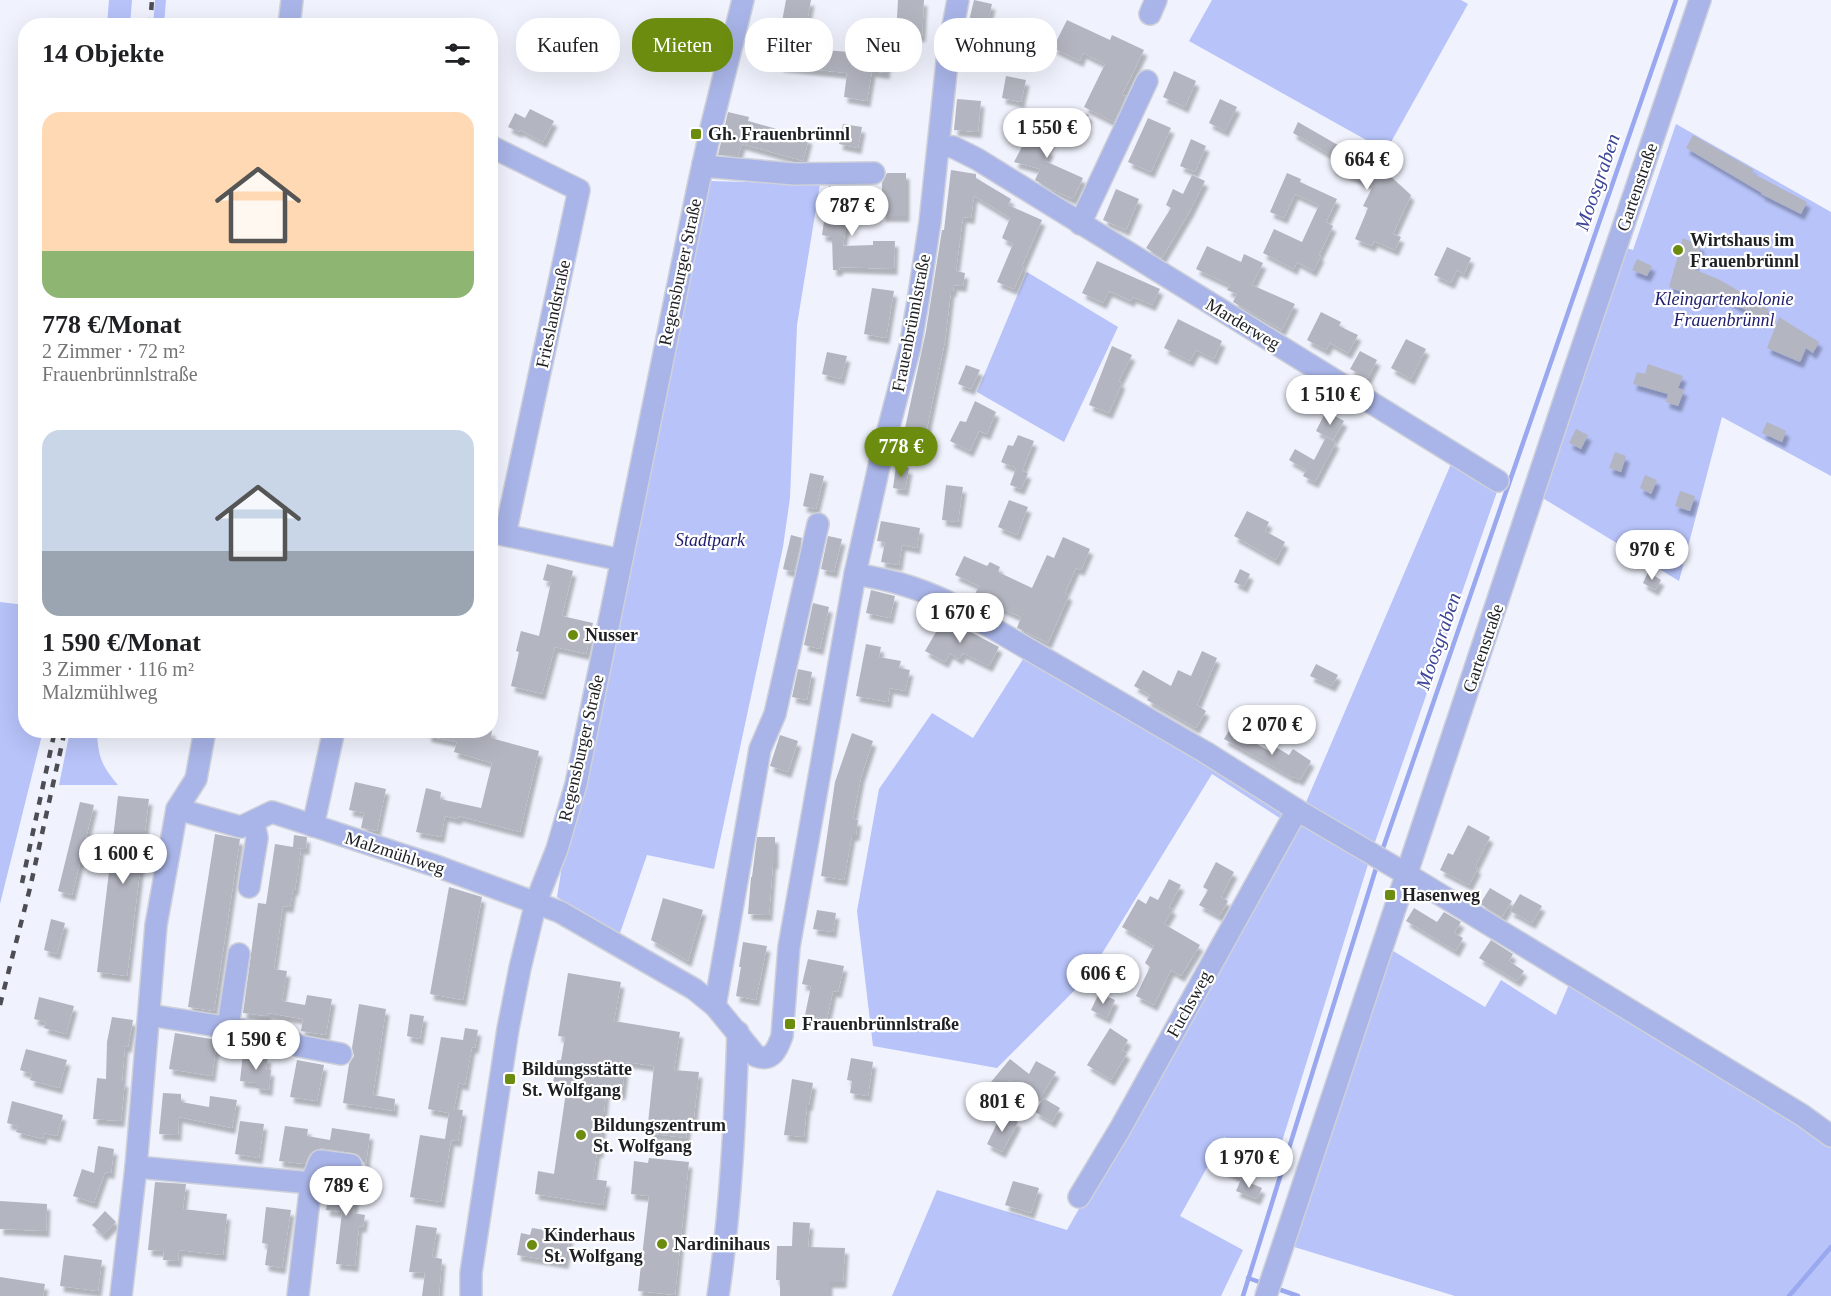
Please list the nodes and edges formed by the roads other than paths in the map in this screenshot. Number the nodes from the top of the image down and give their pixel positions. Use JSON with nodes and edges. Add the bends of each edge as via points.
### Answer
{"nodes":[{"id":1,"x":292,"y":0,"type":"edge"},
{"id":2,"x":743,"y":0,"type":"edge"},
{"id":3,"x":958,"y":0,"type":"edge"},
{"id":4,"x":1700,"y":0,"type":"edge"},
{"id":5,"x":290,"y":18,"type":"edge"},
{"id":6,"x":1147,"y":81,"type":"dead end"},
{"id":7,"x":939,"y":146,"type":"junction"},
{"id":8,"x":498,"y":150,"type":"edge"},
{"id":9,"x":703,"y":164,"type":"junction"},
{"id":10,"x":874,"y":173,"type":"dead end"},
{"id":11,"x":1080,"y":224,"type":"junction"},
{"id":12,"x":1498,"y":481,"type":"dead end"},
{"id":13,"x":818,"y":524,"type":"dead end"},
{"id":14,"x":498,"y":534,"type":"edge"},
{"id":15,"x":621,"y":560,"type":"junction"},
{"id":16,"x":855,"y":574,"type":"junction"},
{"id":17,"x":204,"y":738,"type":"edge"},
{"id":18,"x":332,"y":738,"type":"edge"},
{"id":19,"x":177,"y":809,"type":"junction"},
{"id":20,"x":1297,"y":810,"type":"junction"},
{"id":21,"x":254,"y":823,"type":"junction"},
{"id":22,"x":314,"y":826,"type":"junction"},
{"id":23,"x":1408,"y":875,"type":"junction"},
{"id":24,"x":249,"y":887,"type":"dead end"},
{"id":25,"x":536,"y":902,"type":"junction"},
{"id":26,"x":238,"y":954,"type":"dead end"},
{"id":27,"x":715,"y":1006,"type":"junction"},
{"id":28,"x":149,"y":1016,"type":"junction"},
{"id":29,"x":228,"y":1027,"type":"junction"},
{"id":30,"x":738,"y":1032,"type":"junction"},
{"id":31,"x":341,"y":1054,"type":"dead end"},
{"id":32,"x":1828,"y":1133,"type":"edge"},
{"id":33,"x":351,"y":1165,"type":"dead end"},
{"id":34,"x":136,"y":1167,"type":"junction"},
{"id":35,"x":311,"y":1183,"type":"junction"},
{"id":36,"x":1079,"y":1197,"type":"dead end"},
{"id":37,"x":1268,"y":1289,"type":"edge"},
{"id":38,"x":120,"y":1296,"type":"edge"},
{"id":39,"x":298,"y":1296,"type":"edge"},
{"id":40,"x":471,"y":1296,"type":"edge"},
{"id":41,"x":718,"y":1296,"type":"edge"}],
"edges":[{"from":1,"to":5,"type":"street"},
{"from":2,"to":9,"type":"street","name":"Regensburger Straße"},
{"from":3,"to":7,"type":"street","name":"Frauenbrünnlstraße","via":[[948,53]]},
{"from":4,"to":23,"type":"street","name":"Gartenstraße"},
{"from":6,"to":11,"type":"street"},
{"from":7,"to":11,"type":"street","name":"Marderweg","via":[[952,147],[977,159]]},
{"from":7,"to":16,"type":"street","name":"Frauenbrünnlstraße","via":[[910,347]]},
{"from":8,"to":14,"type":"street","name":"Frieslandstraße","via":[[579,190]]},
{"from":9,"to":10,"type":"street","via":[[794,174]]},
{"from":9,"to":15,"type":"street","name":"Regensburger Straße"},
{"from":11,"to":12,"type":"street","name":"Marderweg"},
{"from":13,"to":27,"type":"street","via":[[776,714],[760,749]]},
{"from":14,"to":15,"type":"street","name":"Frieslandstraße"},
{"from":15,"to":25,"type":"street","name":"Regensburger Straße","via":[[576,784]]},
{"from":16,"to":20,"type":"street","via":[[891,580],[946,601]]},
{"from":16,"to":30,"type":"street","name":"Frauenbrünnlstraße","via":[[789,947],[782,1036],[772,1056],[764,1059],[756,1056]]},
{"from":17,"to":19,"type":"street","via":[[196,779]]},
{"from":18,"to":22,"type":"street"},
{"from":19,"to":21,"type":"street","name":"Malzmühlweg","via":[[241,827]]},
{"from":19,"to":28,"type":"street","via":[[156,925]]},
{"from":20,"to":23,"type":"street"},
{"from":20,"to":36,"type":"street","name":"Fuchsweg"},
{"from":21,"to":22,"type":"street","name":"Malzmühlweg","via":[[272,812]]},
{"from":21,"to":24,"type":"street","via":[[257,838]]},
{"from":22,"to":25,"type":"street","name":"Malzmühlweg"},
{"from":23,"to":32,"type":"street"},
{"from":23,"to":37,"type":"street","name":"Gartenstraße"},
{"from":25,"to":27,"type":"street","name":"Frauenbrünnlstraße","via":[[694,989]]},
{"from":25,"to":40,"type":"street","name":"Regensburger Straße","via":[[508,1029],[471,1273]]},
{"from":26,"to":29,"type":"street"},
{"from":27,"to":30,"type":"street","name":"Frauenbrünnlstraße"},
{"from":28,"to":29,"type":"street"},
{"from":28,"to":34,"type":"street"},
{"from":29,"to":31,"type":"street","via":[[281,1036],[299,1046]]},
{"from":30,"to":41,"type":"street","via":[[734,1150]]},
{"from":33,"to":35,"type":"street","via":[[320,1161]]},
{"from":34,"to":35,"type":"street"},
{"from":34,"to":38,"type":"street"},
{"from":35,"to":39,"type":"street"}]}
